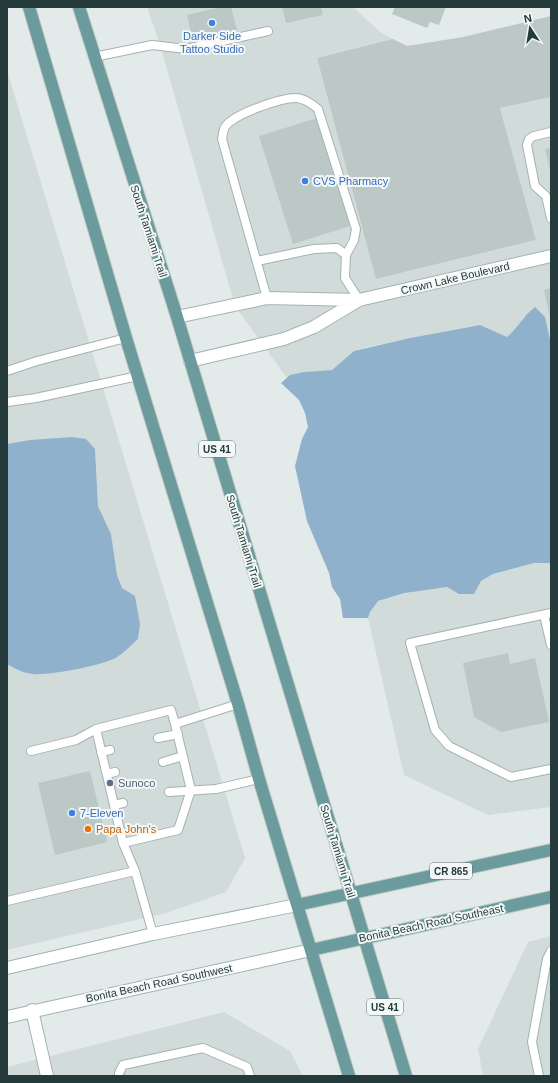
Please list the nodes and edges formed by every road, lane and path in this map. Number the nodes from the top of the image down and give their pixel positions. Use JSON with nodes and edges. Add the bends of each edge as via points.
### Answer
{"nodes":[{"id":1,"x":29,"y":7,"type":"edge"},
{"id":2,"x":79,"y":7,"type":"edge"},
{"id":3,"x":268,"y":31,"type":"dead end"},
{"id":4,"x":94,"y":57,"type":"junction"},
{"id":5,"x":551,"y":132,"type":"edge"},
{"id":6,"x":549,"y":196,"type":"edge"},
{"id":7,"x":551,"y":218,"type":"edge"},
{"id":8,"x":346,"y":255,"type":"junction"},
{"id":9,"x":551,"y":256,"type":"edge"},
{"id":10,"x":257,"y":261,"type":"junction"},
{"id":11,"x":267,"y":298,"type":"junction"},
{"id":12,"x":359,"y":300,"type":"junction"},
{"id":13,"x":177,"y":317,"type":"junction"},
{"id":14,"x":126,"y":338,"type":"junction"},
{"id":15,"x":190,"y":361,"type":"junction"},
{"id":16,"x":7,"y":371,"type":"edge"},
{"id":17,"x":138,"y":376,"type":"junction"},
{"id":18,"x":7,"y":402,"type":"edge"},
{"id":19,"x":547,"y":614,"type":"edge"},
{"id":20,"x":551,"y":645,"type":"edge"},
{"id":21,"x":238,"y":704,"type":"junction"},
{"id":22,"x":175,"y":724,"type":"junction"},
{"id":23,"x":96,"y":729,"type":"junction"},
{"id":24,"x":178,"y":734,"type":"junction"},
{"id":25,"x":158,"y":738,"type":"dead end"},
{"id":26,"x":110,"y":750,"type":"dead end"},
{"id":27,"x":31,"y":751,"type":"dead end"},
{"id":28,"x":101,"y":752,"type":"junction"},
{"id":29,"x":183,"y":756,"type":"junction"},
{"id":30,"x":163,"y":762,"type":"dead end"},
{"id":31,"x":551,"y":769,"type":"edge"},
{"id":32,"x":259,"y":779,"type":"junction"},
{"id":33,"x":191,"y":790,"type":"junction"},
{"id":34,"x":169,"y":792,"type":"dead end"},
{"id":35,"x":123,"y":803,"type":"dead end"},
{"id":36,"x":114,"y":805,"type":"junction"},
{"id":37,"x":123,"y":843,"type":"junction"},
{"id":38,"x":551,"y":850,"type":"edge"},
{"id":39,"x":135,"y":871,"type":"junction"},
{"id":40,"x":350,"y":893,"type":"junction"},
{"id":41,"x":551,"y":897,"type":"edge"},
{"id":42,"x":7,"y":902,"type":"edge"},
{"id":43,"x":297,"y":905,"type":"junction"},
{"id":44,"x":153,"y":934,"type":"junction"},
{"id":45,"x":365,"y":937,"type":"junction"},
{"id":46,"x":311,"y":950,"type":"junction"},
{"id":47,"x":551,"y":951,"type":"edge"},
{"id":48,"x":7,"y":968,"type":"edge"},
{"id":49,"x":32,"y":1010,"type":"junction"},
{"id":50,"x":7,"y":1017,"type":"edge"},
{"id":51,"x":47,"y":1076,"type":"edge"},
{"id":52,"x":119,"y":1076,"type":"edge"},
{"id":53,"x":250,"y":1076,"type":"edge"},
{"id":54,"x":349,"y":1076,"type":"edge"},
{"id":55,"x":406,"y":1076,"type":"edge"},
{"id":56,"x":539,"y":1076,"type":"edge"}],
"edges":[{"from":1,"to":14,"type":"main road"},
{"from":2,"to":4,"type":"main road","name":"South Tamiami Trail","number":"US 41"},
{"from":3,"to":4,"type":"lane","via":[[186,49],[152,45]]},
{"from":4,"to":13,"type":"main road","name":"South Tamiami Trail","number":"US 41"},
{"from":5,"to":6,"type":"lane","via":[[534,136],[529,139],[527,145],[534,186]]},
{"from":6,"to":7,"type":"lane"},
{"from":8,"to":10,"type":"lane","via":[[337,248],[314,248]]},
{"from":8,"to":10,"type":"lane","via":[[354,240],[356,229],[318,109],[297,98],[235,116],[224,127],[222,139]]},
{"from":8,"to":12,"type":"lane","via":[[345,278]]},
{"from":9,"to":12,"type":"street","name":"Crown Lake Boulevard"},
{"from":10,"to":11,"type":"lane"},
{"from":11,"to":12,"type":"street","name":"Crown Lake Boulevard"},
{"from":11,"to":13,"type":"street","name":"Crown Lake Boulevard"},
{"from":12,"to":15,"type":"street","name":"Crown Lake Boulevard","via":[[314,327],[284,339]]},
{"from":13,"to":15,"type":"main road","name":"South Tamiami Trail","number":"US 41"},
{"from":14,"to":16,"type":"lane"},
{"from":14,"to":17,"type":"main road"},
{"from":15,"to":40,"type":"main road","name":"South Tamiami Trail","number":"US 41"},
{"from":17,"to":18,"type":"lane"},
{"from":17,"to":21,"type":"main road"},
{"from":19,"to":20,"type":"lane"},
{"from":19,"to":31,"type":"lane","via":[[410,643],[435,730],[449,746],[511,776]]},
{"from":21,"to":22,"type":"lane"},
{"from":21,"to":32,"type":"main road"},
{"from":22,"to":23,"type":"lane","via":[[172,710]]},
{"from":22,"to":24,"type":"lane"},
{"from":23,"to":27,"type":"lane","via":[[76,740]]},
{"from":23,"to":28,"type":"lane"},
{"from":24,"to":25,"type":"lane"},
{"from":24,"to":29,"type":"lane"},
{"from":26,"to":28,"type":"lane"},
{"from":28,"to":36,"type":"lane","via":[[111,773]]},
{"from":29,"to":30,"type":"lane"},
{"from":29,"to":33,"type":"lane"},
{"from":32,"to":33,"type":"lane","via":[[216,789]]},
{"from":32,"to":43,"type":"main road"},
{"from":33,"to":34,"type":"lane"},
{"from":33,"to":37,"type":"lane","via":[[178,830]]},
{"from":35,"to":36,"type":"lane"},
{"from":36,"to":37,"type":"lane"},
{"from":37,"to":39,"type":"lane"},
{"from":38,"to":40,"type":"main road","number":"CR 865"},
{"from":39,"to":42,"type":"lane"},
{"from":39,"to":44,"type":"lane"},
{"from":40,"to":43,"type":"main road","number":"CR 865"},
{"from":40,"to":45,"type":"main road","name":"South Tamiami Trail","number":"US 41"},
{"from":41,"to":45,"type":"main road","name":"Bonita Beach Road Southeast"},
{"from":43,"to":44,"type":"street","number":"CR 865"},
{"from":43,"to":46,"type":"main road"},
{"from":44,"to":48,"type":"street","number":"CR 865"},
{"from":45,"to":46,"type":"main road","name":"Bonita Beach Road Southeast"},
{"from":45,"to":55,"type":"main road","name":"South Tamiami Trail","number":"US 41"},
{"from":46,"to":49,"type":"street","name":"Bonita Beach Road Southwest"},
{"from":46,"to":54,"type":"main road"},
{"from":47,"to":56,"type":"lane","via":[[547,959],[532,1042]]},
{"from":49,"to":50,"type":"street","name":"Bonita Beach Road Southwest"},
{"from":49,"to":51,"type":"street"},
{"from":52,"to":53,"type":"lane","via":[[123,1065],[203,1048],[247,1067]]}]}
